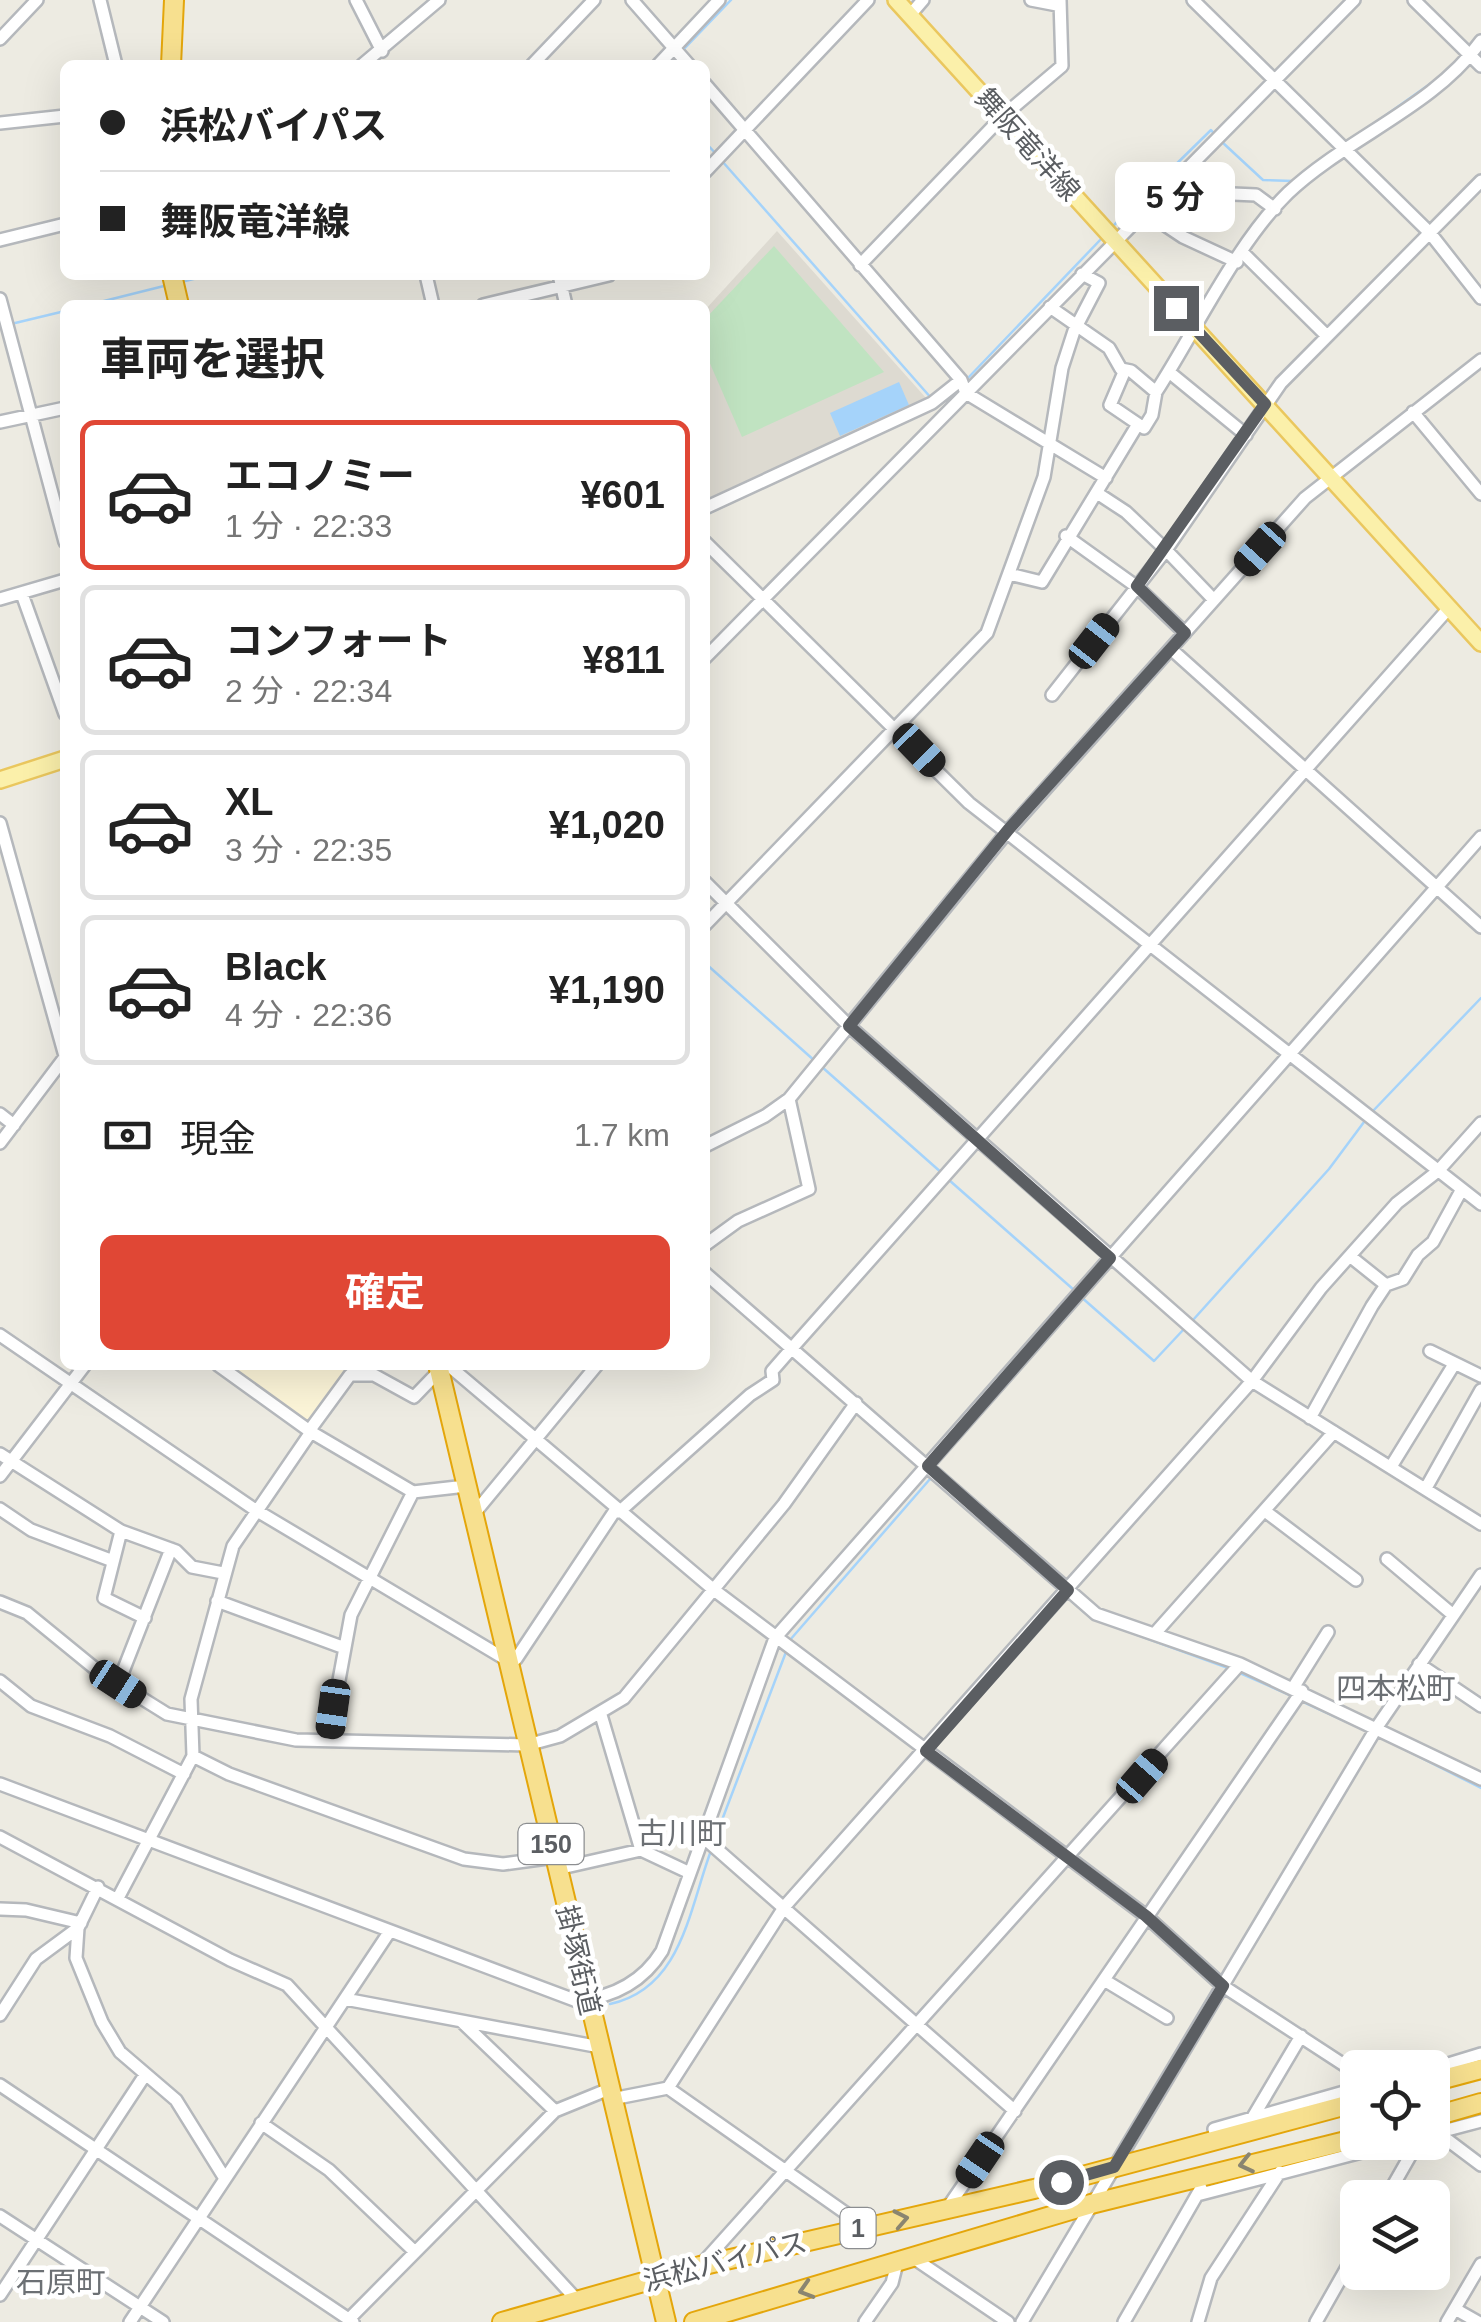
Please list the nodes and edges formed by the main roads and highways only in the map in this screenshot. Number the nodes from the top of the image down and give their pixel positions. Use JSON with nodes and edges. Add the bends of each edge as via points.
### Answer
{"nodes":[{"id":1,"x":174,"y":0,"type":"edge"},
{"id":2,"x":896,"y":0,"type":"edge"},
{"id":3,"x":172,"y":60,"type":"edge"},
{"id":4,"x":1481,"y":644,"type":"edge"},
{"id":5,"x":60,"y":761,"type":"edge"},
{"id":6,"x":0,"y":780,"type":"edge"},
{"id":7,"x":443,"y":1370,"type":"edge"},
{"id":8,"x":1481,"y":2069,"type":"edge"},
{"id":9,"x":1450,"y":2077,"type":"edge"},
{"id":10,"x":1481,"y":2103,"type":"edge"},
{"id":11,"x":1340,"y":2107,"type":"edge"},
{"id":12,"x":1450,"y":2119,"type":"edge"},
{"id":13,"x":1340,"y":2142,"type":"edge"},
{"id":14,"x":655,"y":2278,"type":"junction"},
{"id":15,"x":741,"y":2316,"type":"edge"},
{"id":16,"x":502,"y":2322,"type":"edge"},
{"id":17,"x":666,"y":2322,"type":"edge"},
{"id":18,"x":694,"y":2322,"type":"edge"}],
"edges":[{"from":1,"to":3,"type":"highway"},
{"from":2,"to":4,"type":"main road","name":"舞阪竜洋線"},
{"from":5,"to":6,"type":"main road"},
{"from":7,"to":14,"type":"highway","name":"掛塚街道","number":"150"},
{"from":8,"to":9,"type":"highway"},
{"from":10,"to":12,"type":"highway"},
{"from":14,"to":11,"type":"highway","name":"浜松バイパス","number":"1","one_way":true},
{"from":13,"to":15,"type":"highway","name":"浜松バイパス","number":"1","one_way":true,"via":[[1090,2204]]},
{"from":14,"to":16,"type":"highway","name":"浜松バイパス","number":"1"},
{"from":14,"to":17,"type":"highway","name":"掛塚街道","number":"150"},
{"from":15,"to":18,"type":"highway","name":"浜松バイパス","number":"1"}]}
